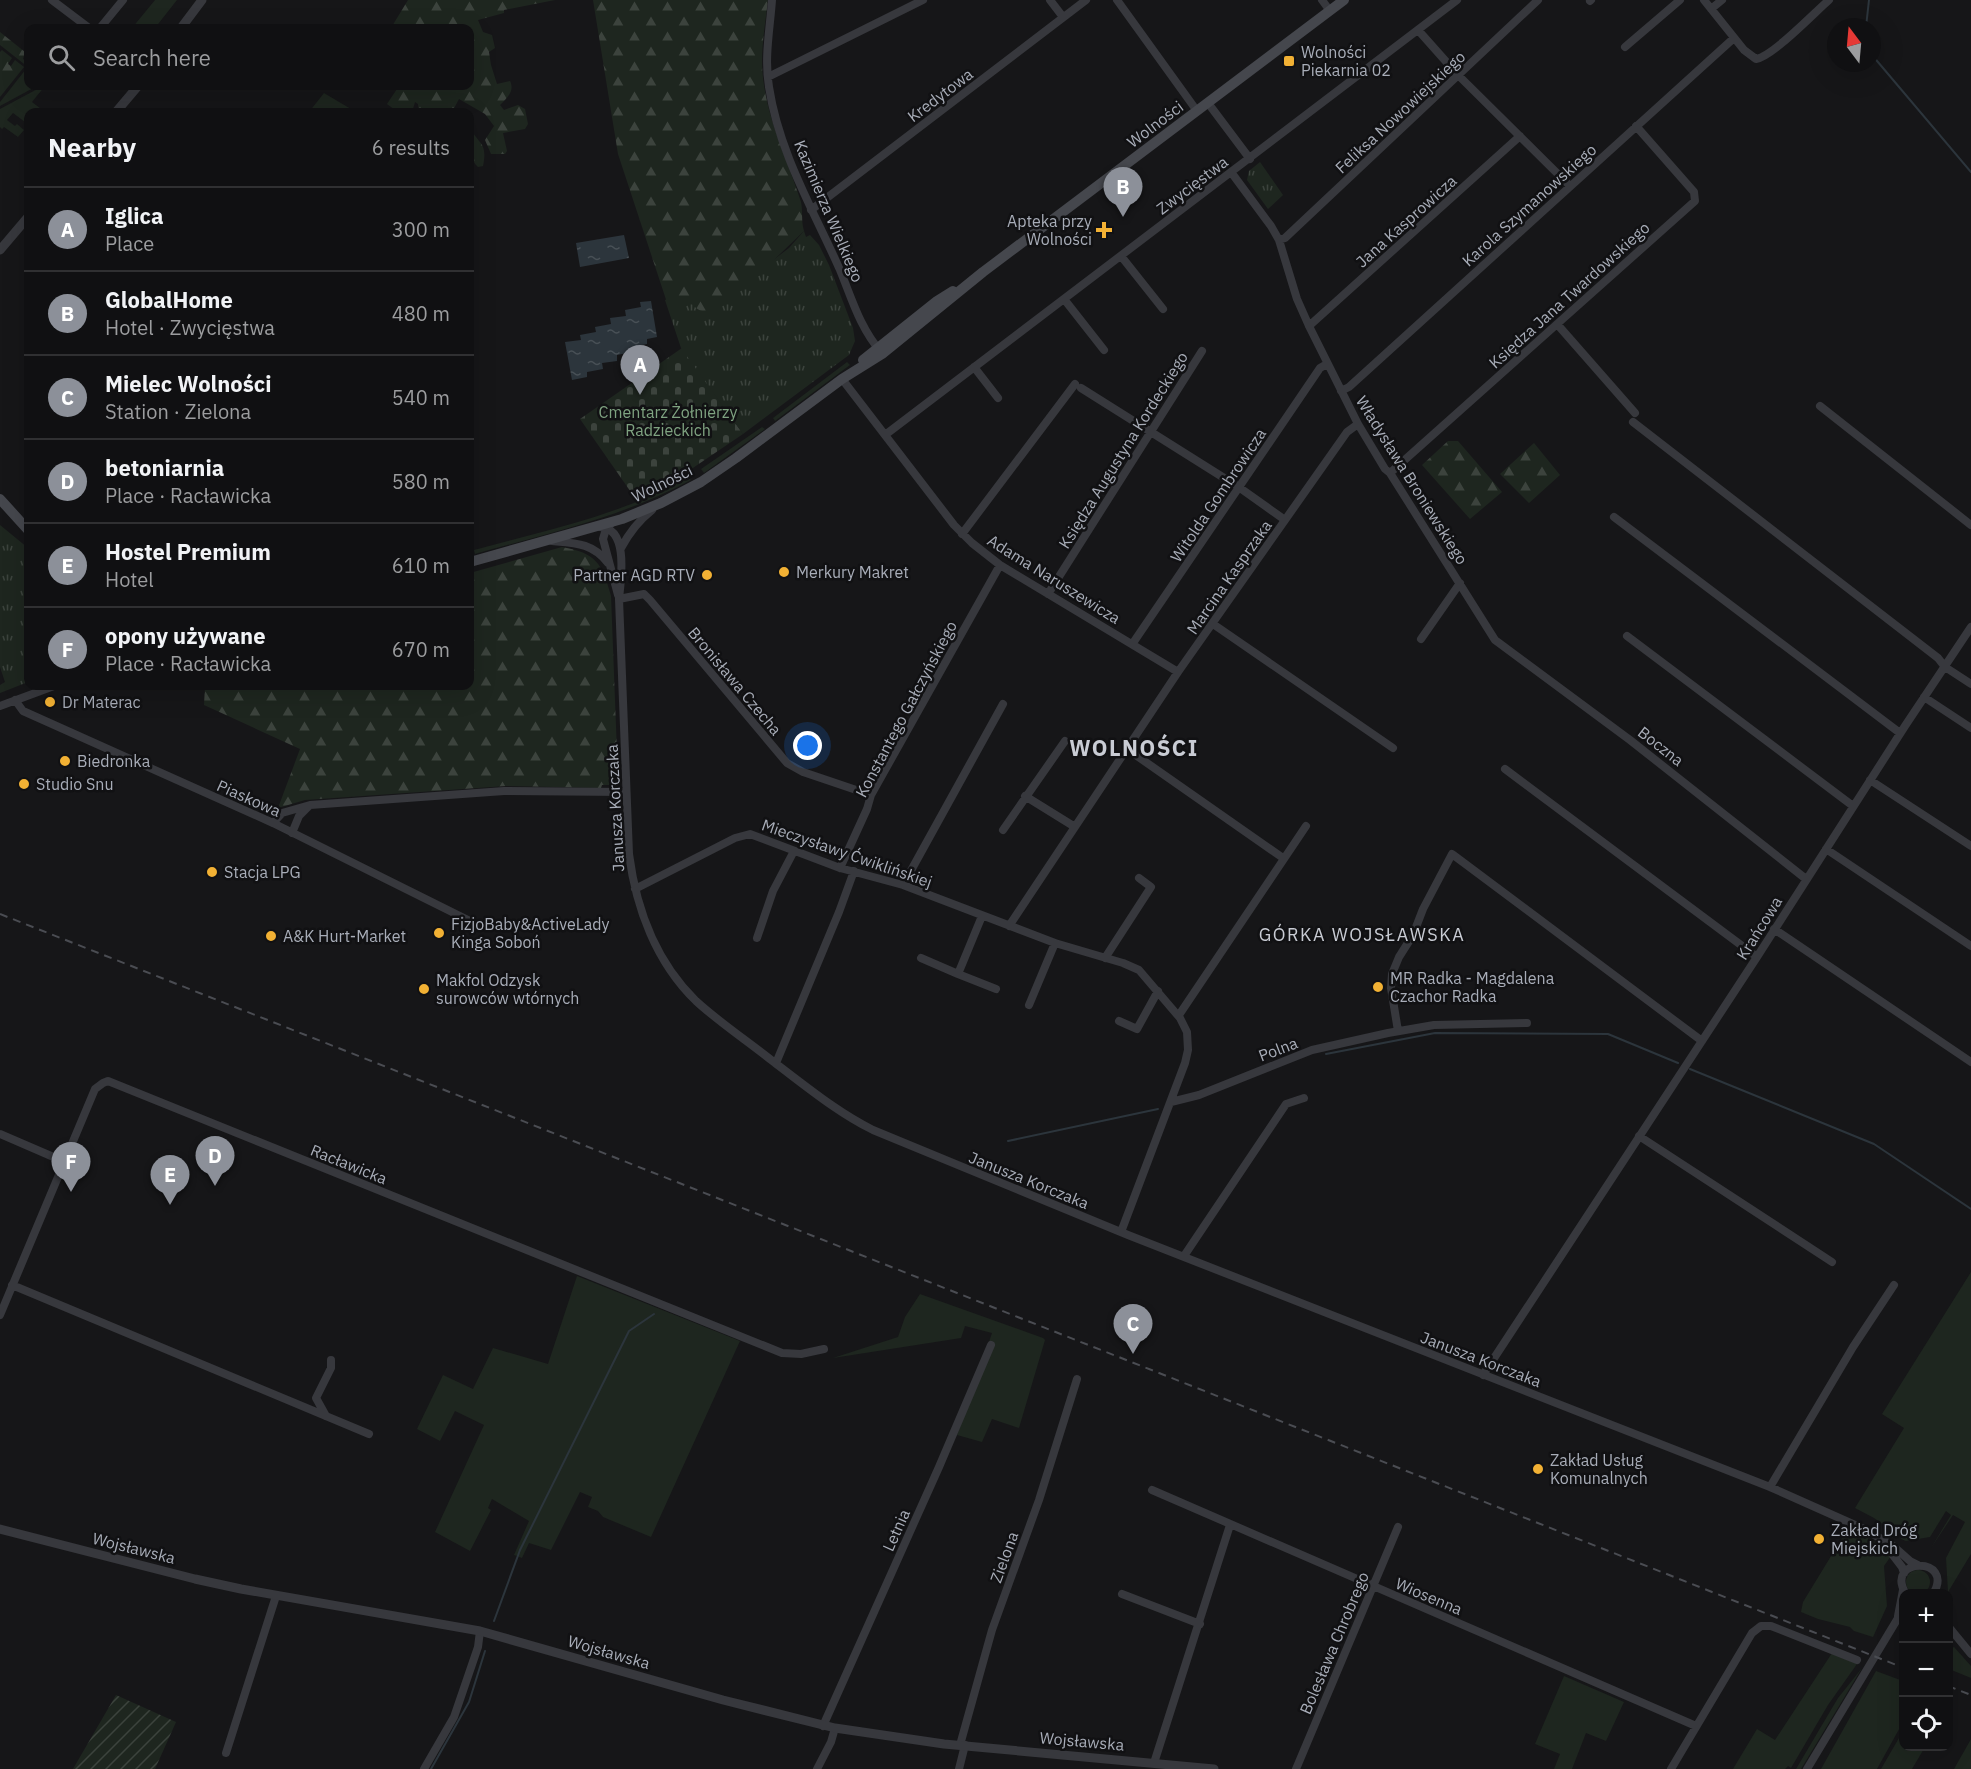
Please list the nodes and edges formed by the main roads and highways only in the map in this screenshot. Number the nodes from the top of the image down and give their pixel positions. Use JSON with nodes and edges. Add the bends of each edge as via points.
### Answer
{"nodes":[{"id":1,"x":1344,"y":0,"type":"edge"},
{"id":2,"x":0,"y":499,"type":"edge"},
{"id":3,"x":0,"y":510,"type":"edge"},
{"id":4,"x":24,"y":526,"type":"edge"},
{"id":5,"x":24,"y":527,"type":"edge"},
{"id":6,"x":474,"y":561,"type":"edge"}],
"edges":[{"from":1,"to":6,"type":"main road","name":"Wolności","via":[[984,272],[936,301],[879,351],[701,482],[622,519]]},
{"from":2,"to":4,"type":"main road"},
{"from":3,"to":5,"type":"main road"}]}
